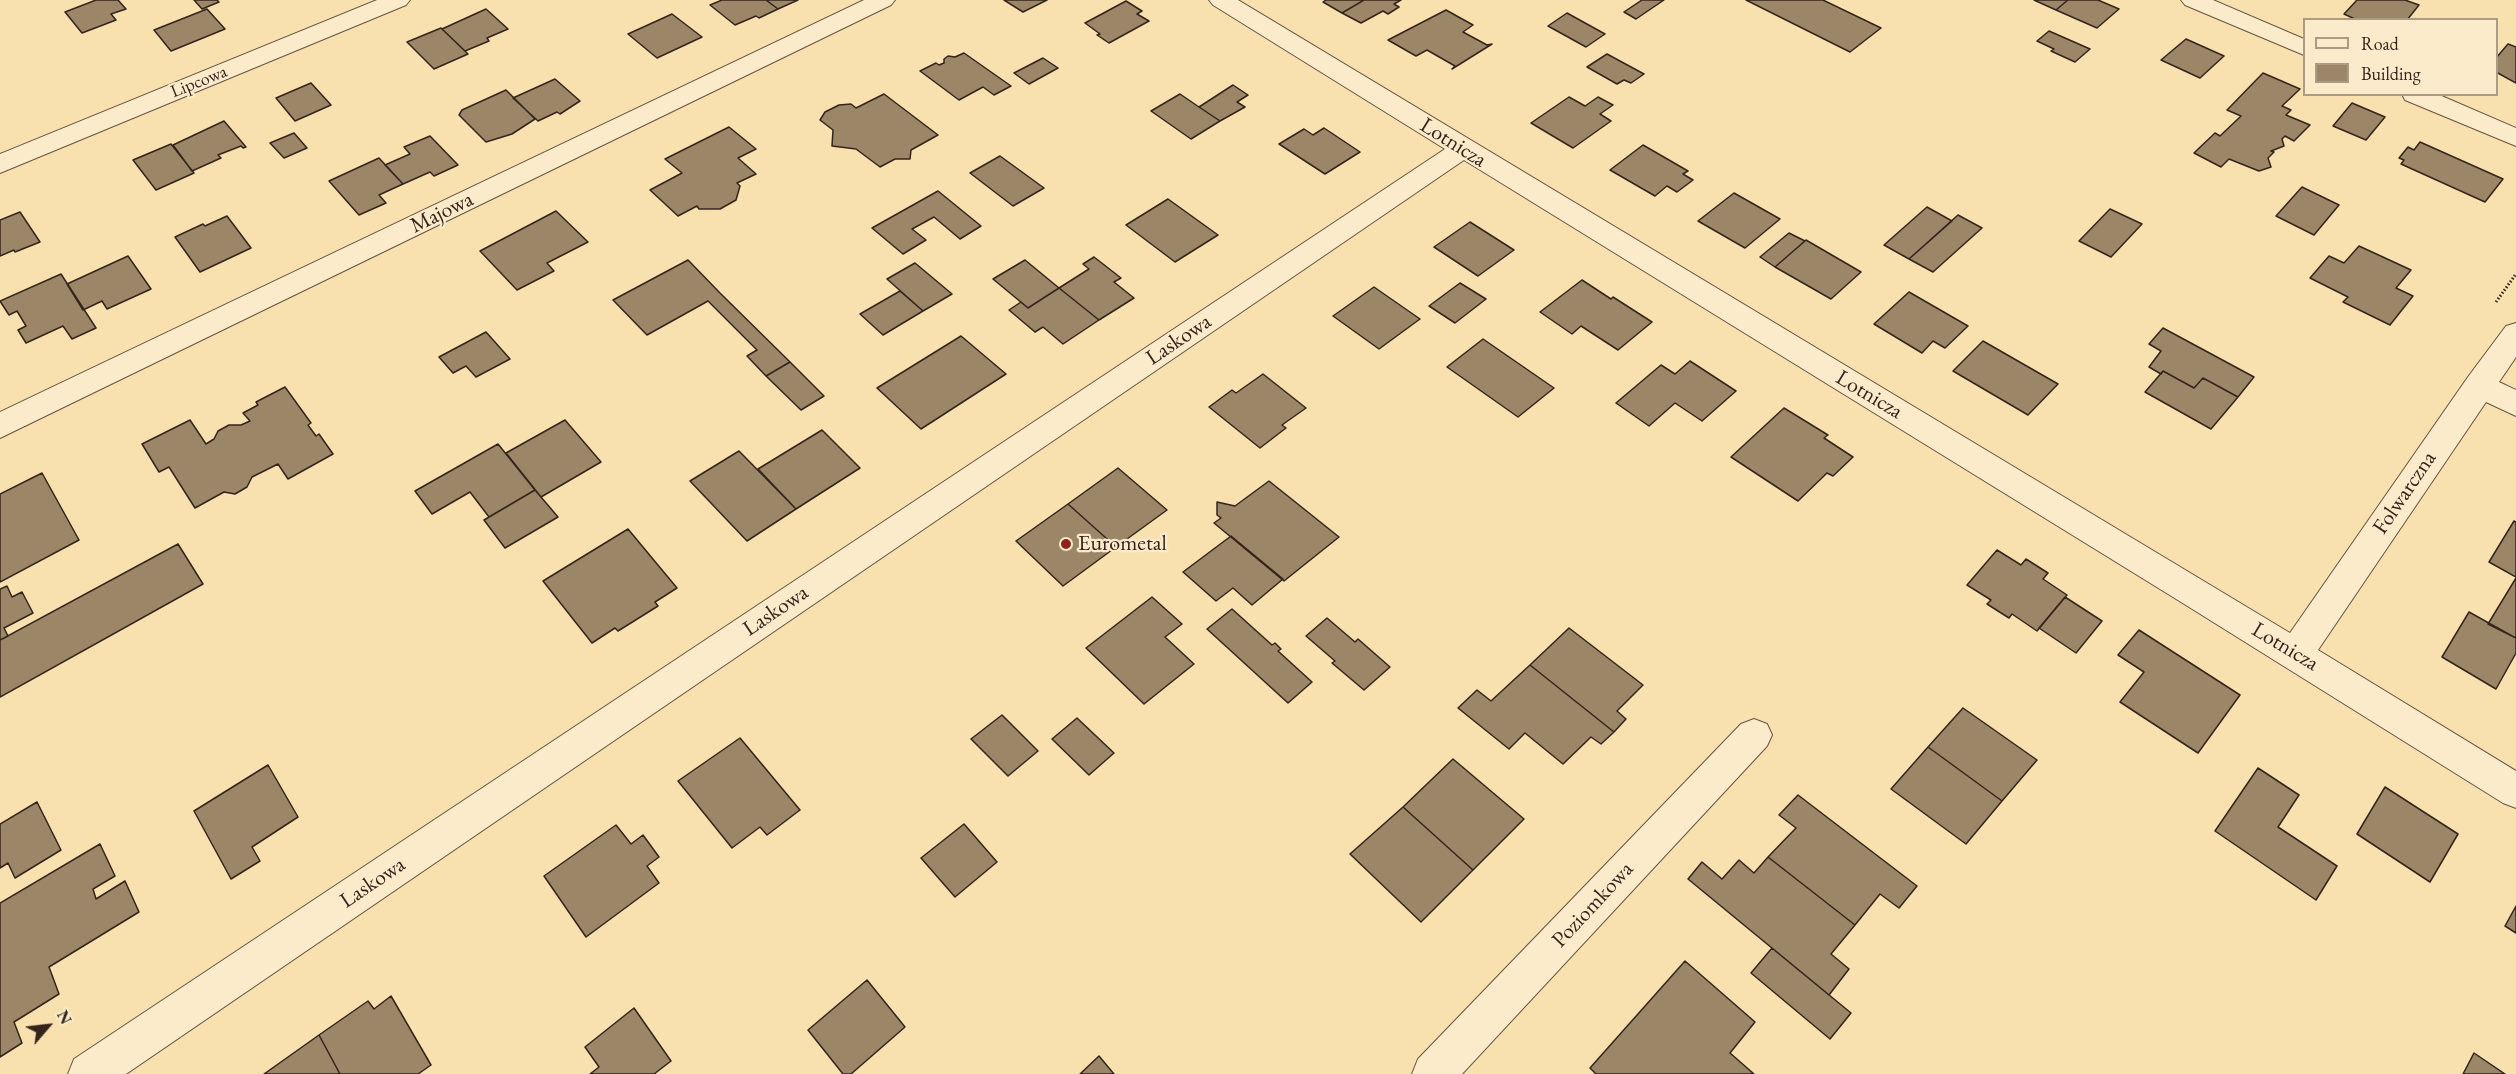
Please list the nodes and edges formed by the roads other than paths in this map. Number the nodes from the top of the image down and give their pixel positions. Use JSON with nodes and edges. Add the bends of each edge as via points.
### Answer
{"nodes":[{"id":1,"x":398,"y":0,"type":"edge"},
{"id":2,"x":883,"y":0,"type":"edge"},
{"id":3,"x":1221,"y":0,"type":"edge"},
{"id":4,"x":2193,"y":0,"type":"edge"},
{"id":5,"x":2303,"y":48,"type":"edge"},
{"id":6,"x":2419,"y":96,"type":"edge"},
{"id":7,"x":2516,"y":138,"type":"edge"},
{"id":8,"x":1463,"y":149,"type":"junction"},
{"id":9,"x":0,"y":164,"type":"edge"},
{"id":10,"x":2516,"y":334,"type":"edge"},
{"id":11,"x":2479,"y":386,"type":"junction"},
{"id":12,"x":2516,"y":405,"type":"edge"},
{"id":13,"x":0,"y":426,"type":"edge"},
{"id":14,"x":2296,"y":653,"type":"junction"},
{"id":15,"x":1754,"y":735,"type":"dead end"},
{"id":16,"x":2516,"y":791,"type":"edge"},
{"id":17,"x":89,"y":1074,"type":"edge"},
{"id":18,"x":1433,"y":1074,"type":"edge"}],
"edges":[{"from":1,"to":9,"type":"street","name":"Lipcowa"},
{"from":2,"to":13,"type":"street","name":"Majowa"},
{"from":3,"to":8,"type":"street","name":"Lotnicza"},
{"from":4,"to":5,"type":"street"},
{"from":6,"to":7,"type":"street"},
{"from":8,"to":14,"type":"street","name":"Lotnicza"},
{"from":8,"to":17,"type":"street","name":"Laskowa"},
{"from":10,"to":11,"type":"street","name":"Folwarczna"},
{"from":11,"to":12,"type":"street"},
{"from":11,"to":14,"type":"street","name":"Folwarczna"},
{"from":14,"to":16,"type":"street","name":"Lotnicza"},
{"from":15,"to":18,"type":"street","name":"Poziomkowa"}]}
